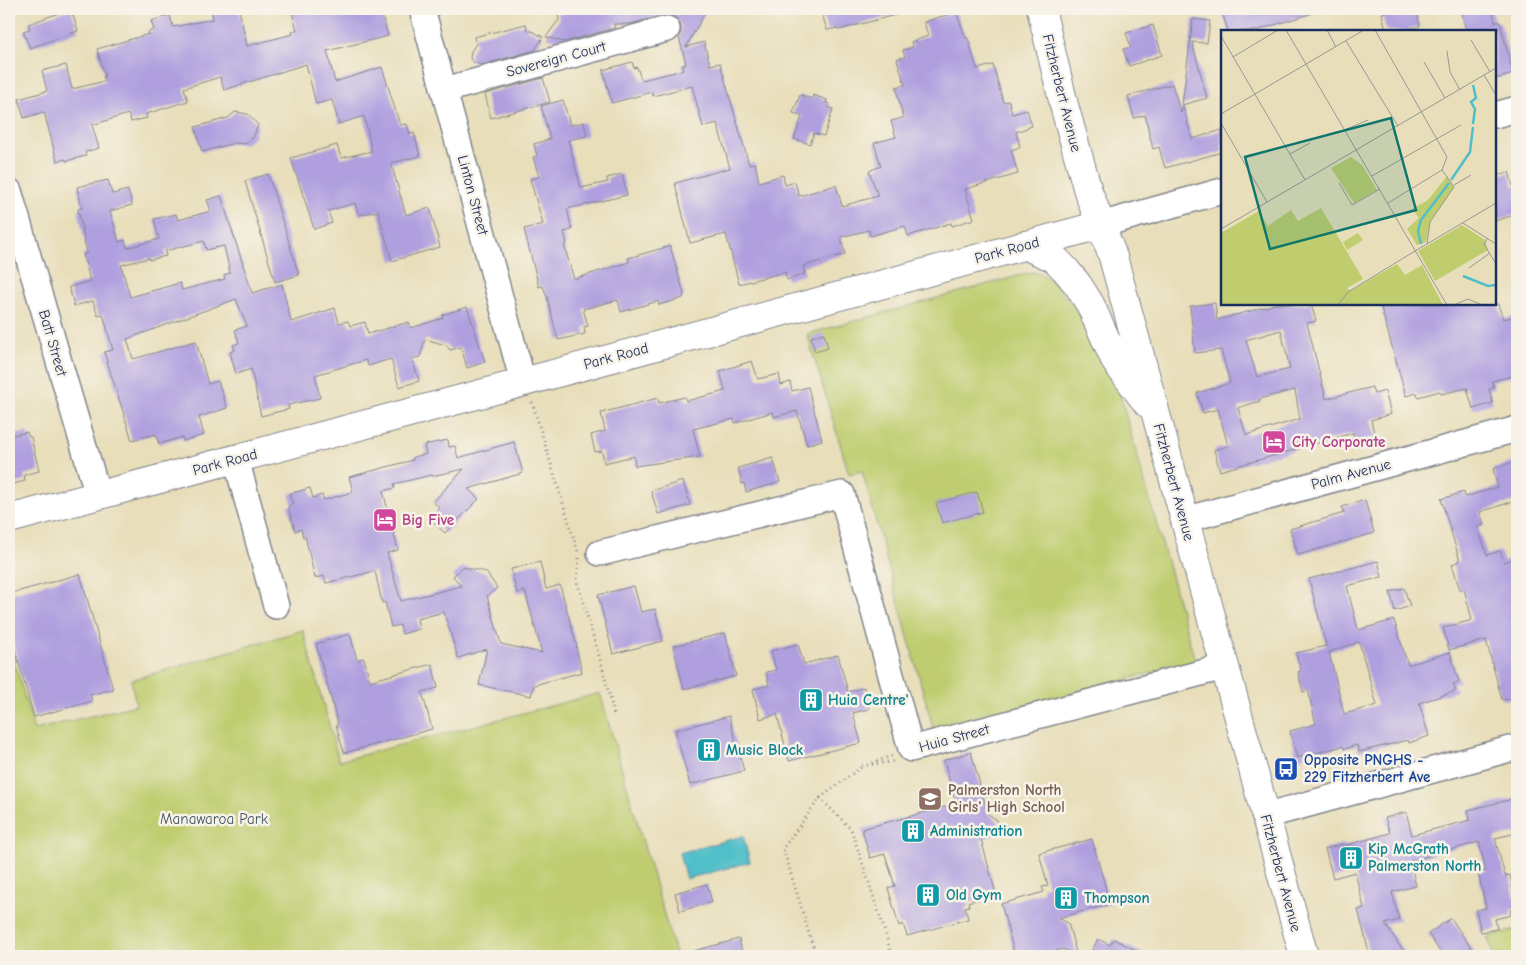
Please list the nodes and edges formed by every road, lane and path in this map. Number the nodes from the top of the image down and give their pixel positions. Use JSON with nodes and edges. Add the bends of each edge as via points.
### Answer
{"nodes":[{"id":1,"x":422,"y":9,"type":"edge"},
{"id":2,"x":1042,"y":9,"type":"edge"},
{"id":3,"x":667,"y":28,"type":"dead end"},
{"id":4,"x":445,"y":90,"type":"junction"},
{"id":5,"x":1517,"y":109,"type":"edge"},
{"id":6,"x":1496,"y":115,"type":"edge"},
{"id":7,"x":9,"y":191,"type":"edge"},
{"id":8,"x":1221,"y":191,"type":"edge"},
{"id":9,"x":1100,"y":225,"type":"junction"},
{"id":10,"x":1024,"y":245,"type":"junction"},
{"id":11,"x":523,"y":382,"type":"junction"},
{"id":12,"x":1155,"y":413,"type":"junction"},
{"id":13,"x":1517,"y":429,"type":"edge"},
{"id":14,"x":236,"y":459,"type":"junction"},
{"id":15,"x":98,"y":495,"type":"junction"},
{"id":16,"x":9,"y":519,"type":"edge"},
{"id":17,"x":1184,"y":520,"type":"junction"},
{"id":18,"x":600,"y":553,"type":"dead end"},
{"id":19,"x":276,"y":606,"type":"dead end"},
{"id":20,"x":1224,"y":666,"type":"junction"},
{"id":21,"x":614,"y":714,"type":"dead end"},
{"id":22,"x":1517,"y":747,"type":"edge"},
{"id":23,"x":904,"y":755,"type":"junction"},
{"id":24,"x":862,"y":766,"type":"junction"},
{"id":25,"x":820,"y":798,"type":"junction"},
{"id":26,"x":1265,"y":816,"type":"junction"},
{"id":27,"x":816,"y":956,"type":"edge"},
{"id":28,"x":892,"y":956,"type":"edge"},
{"id":29,"x":1304,"y":956,"type":"edge"}],
"edges":[{"from":1,"to":4,"type":"street","name":"Linton Street"},
{"from":2,"to":9,"type":"main road","name":"Fitzherbert Avenue","via":[[1064,105]]},
{"from":3,"to":4,"type":"street","name":"Sovereign Court"},
{"from":4,"to":11,"type":"street","name":"Linton Street"},
{"from":5,"to":6,"type":"street"},
{"from":7,"to":15,"type":"street","name":"Batt Street"},
{"from":8,"to":9,"type":"street","name":"Park Road"},
{"from":9,"to":10,"type":"main road","name":"Park Road"},
{"from":9,"to":12,"type":"main road","name":"Fitzherbert Avenue","via":[[1110,245]]},
{"from":10,"to":11,"type":"main road","name":"Park Road"},
{"from":10,"to":12,"type":"main road","via":[[1054,258],[1078,285],[1116,362]]},
{"from":11,"to":14,"type":"main road","name":"Park Road"},
{"from":11,"to":21,"type":"path","via":[[579,556],[577,581]]},
{"from":12,"to":17,"type":"main road","name":"Fitzherbert Avenue"},
{"from":13,"to":17,"type":"street","name":"Palm Avenue"},
{"from":14,"to":15,"type":"main road","name":"Park Road"},
{"from":14,"to":19,"type":"street"},
{"from":15,"to":16,"type":"main road","name":"Park Road"},
{"from":17,"to":20,"type":"main road","name":"Fitzherbert Avenue"},
{"from":18,"to":23,"type":"street","name":"Huia Street","via":[[842,494]]},
{"from":20,"to":23,"type":"street","name":"Huia Street"},
{"from":20,"to":26,"type":"main road","name":"Fitzherbert Avenue"},
{"from":22,"to":26,"type":"street"},
{"from":23,"to":24,"type":"path"},
{"from":23,"to":24,"type":"path"},
{"from":24,"to":25,"type":"path"},
{"from":25,"to":27,"type":"path","via":[[783,848]]},
{"from":25,"to":28,"type":"path","via":[[851,829]]},
{"from":26,"to":29,"type":"main road","name":"Fitzherbert Avenue"}]}
